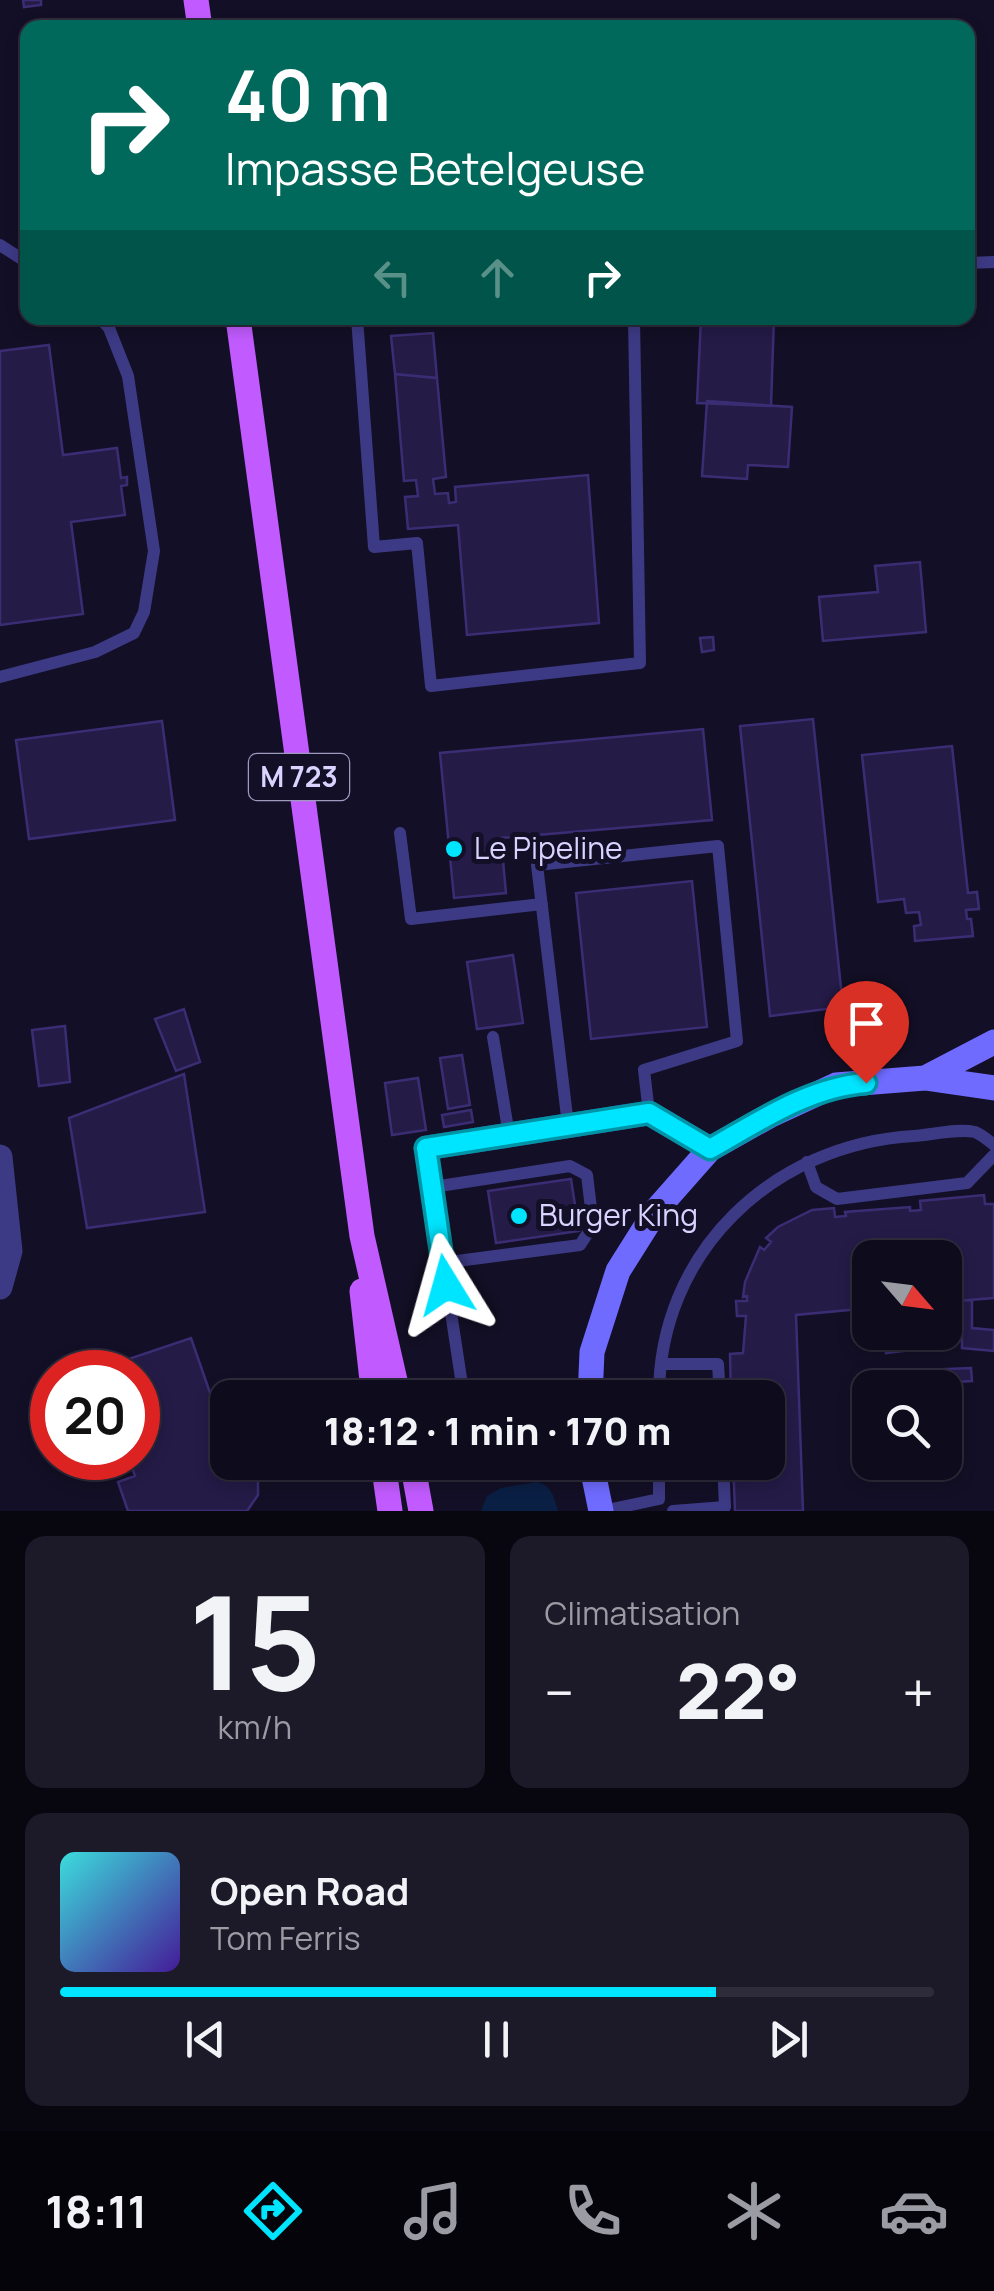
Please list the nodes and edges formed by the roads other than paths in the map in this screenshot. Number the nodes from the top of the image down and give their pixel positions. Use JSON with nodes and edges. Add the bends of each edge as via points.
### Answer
{"nodes":[{"id":1,"x":106,"y":325,"type":"edge"},
{"id":2,"x":239,"y":325,"type":"edge"},
{"id":3,"x":358,"y":325,"type":"edge"},
{"id":4,"x":634,"y":325,"type":"edge"},
{"id":5,"x":0,"y":677,"type":"edge"},
{"id":6,"x":400,"y":833,"type":"dead end"},
{"id":7,"x":542,"y":904,"type":"junction"},
{"id":8,"x":493,"y":1037,"type":"dead end"},
{"id":9,"x":994,"y":1042,"type":"edge"},
{"id":10,"x":925,"y":1078,"type":"junction"},
{"id":11,"x":994,"y":1088,"type":"edge"},
{"id":12,"x":649,"y":1113,"type":"junction"},
{"id":13,"x":568,"y":1126,"type":"junction"},
{"id":14,"x":510,"y":1135,"type":"junction"},
{"id":15,"x":994,"y":1145,"type":"edge"},
{"id":16,"x":426,"y":1148,"type":"joint"},
{"id":17,"x":710,"y":1149,"type":"junction"},
{"id":18,"x":994,"y":1156,"type":"edge"},
{"id":19,"x":0,"y":1157,"type":"edge"},
{"id":20,"x":806,"y":1162,"type":"junction"},
{"id":21,"x":433,"y":1187,"type":"junction"},
{"id":22,"x":362,"y":1236,"type":"junction"},
{"id":23,"x":442,"y":1262,"type":"junction"},
{"id":24,"x":0,"y":1287,"type":"edge"},
{"id":25,"x":662,"y":1364,"type":"junction"},
{"id":26,"x":372,"y":1380,"type":"edge"},
{"id":27,"x":395,"y":1380,"type":"edge"},
{"id":28,"x":461,"y":1380,"type":"edge"},
{"id":29,"x":591,"y":1380,"type":"edge"},
{"id":30,"x":661,"y":1380,"type":"edge"},
{"id":31,"x":719,"y":1380,"type":"edge"},
{"id":32,"x":386,"y":1480,"type":"edge"},
{"id":33,"x":594,"y":1480,"type":"edge"},
{"id":34,"x":659,"y":1480,"type":"edge"},
{"id":35,"x":723,"y":1480,"type":"edge"},
{"id":36,"x":659,"y":1499,"type":"junction"},
{"id":37,"x":390,"y":1511,"type":"edge"},
{"id":38,"x":601,"y":1511,"type":"edge"},
{"id":39,"x":671,"y":1511,"type":"edge"}],
"edges":[{"from":1,"to":5,"type":"lane","via":[[128,376],[154,551],[144,612],[134,633],[95,652]]},
{"from":2,"to":22,"type":"main road","number":"M 723"},
{"from":3,"to":4,"type":"lane","via":[[374,546],[417,544],[431,686],[640,663]]},
{"from":6,"to":7,"type":"lane","via":[[411,918]]},
{"from":7,"to":12,"type":"lane","via":[[537,866],[718,846],[737,1040],[644,1070]]},
{"from":7,"to":13,"type":"lane"},
{"from":8,"to":14,"type":"lane"},
{"from":9,"to":10,"type":"main road"},
{"from":10,"to":11,"type":"main road"},
{"from":10,"to":17,"type":"main road","via":[[836,1085]]},
{"from":12,"to":13,"type":"street"},
{"from":12,"to":17,"type":"street"},
{"from":13,"to":14,"type":"street"},
{"from":14,"to":16,"type":"street"},
{"from":15,"to":20,"type":"lane","via":[[975,1132],[887,1138]]},
{"from":16,"to":21,"type":"lane"},
{"from":17,"to":29,"type":"main road","via":[[657,1209],[618,1272],[592,1352]]},
{"from":18,"to":20,"type":"lane","via":[[967,1183],[838,1199],[816,1187]]},
{"from":19,"to":24,"type":"street","via":[[10,1251]]},
{"from":20,"to":25,"type":"lane","via":[[756,1192],[705,1248],[682,1290]]},
{"from":21,"to":23,"type":"lane"},
{"from":21,"to":23,"type":"lane","via":[[570,1166],[587,1175],[591,1208],[593,1225],[580,1245]]},
{"from":22,"to":26,"type":"main road","number":"M 723"},
{"from":22,"to":27,"type":"main road","number":"M 723"},
{"from":23,"to":28,"type":"lane"},
{"from":25,"to":30,"type":"lane"},
{"from":25,"to":31,"type":"lane","via":[[718,1364]]},
{"from":32,"to":37,"type":"main road"},
{"from":33,"to":38,"type":"main road"},
{"from":34,"to":36,"type":"lane"},
{"from":35,"to":39,"type":"lane","via":[[724,1507]]},
{"from":36,"to":38,"type":"lane"},
{"from":36,"to":39,"type":"lane"}]}
